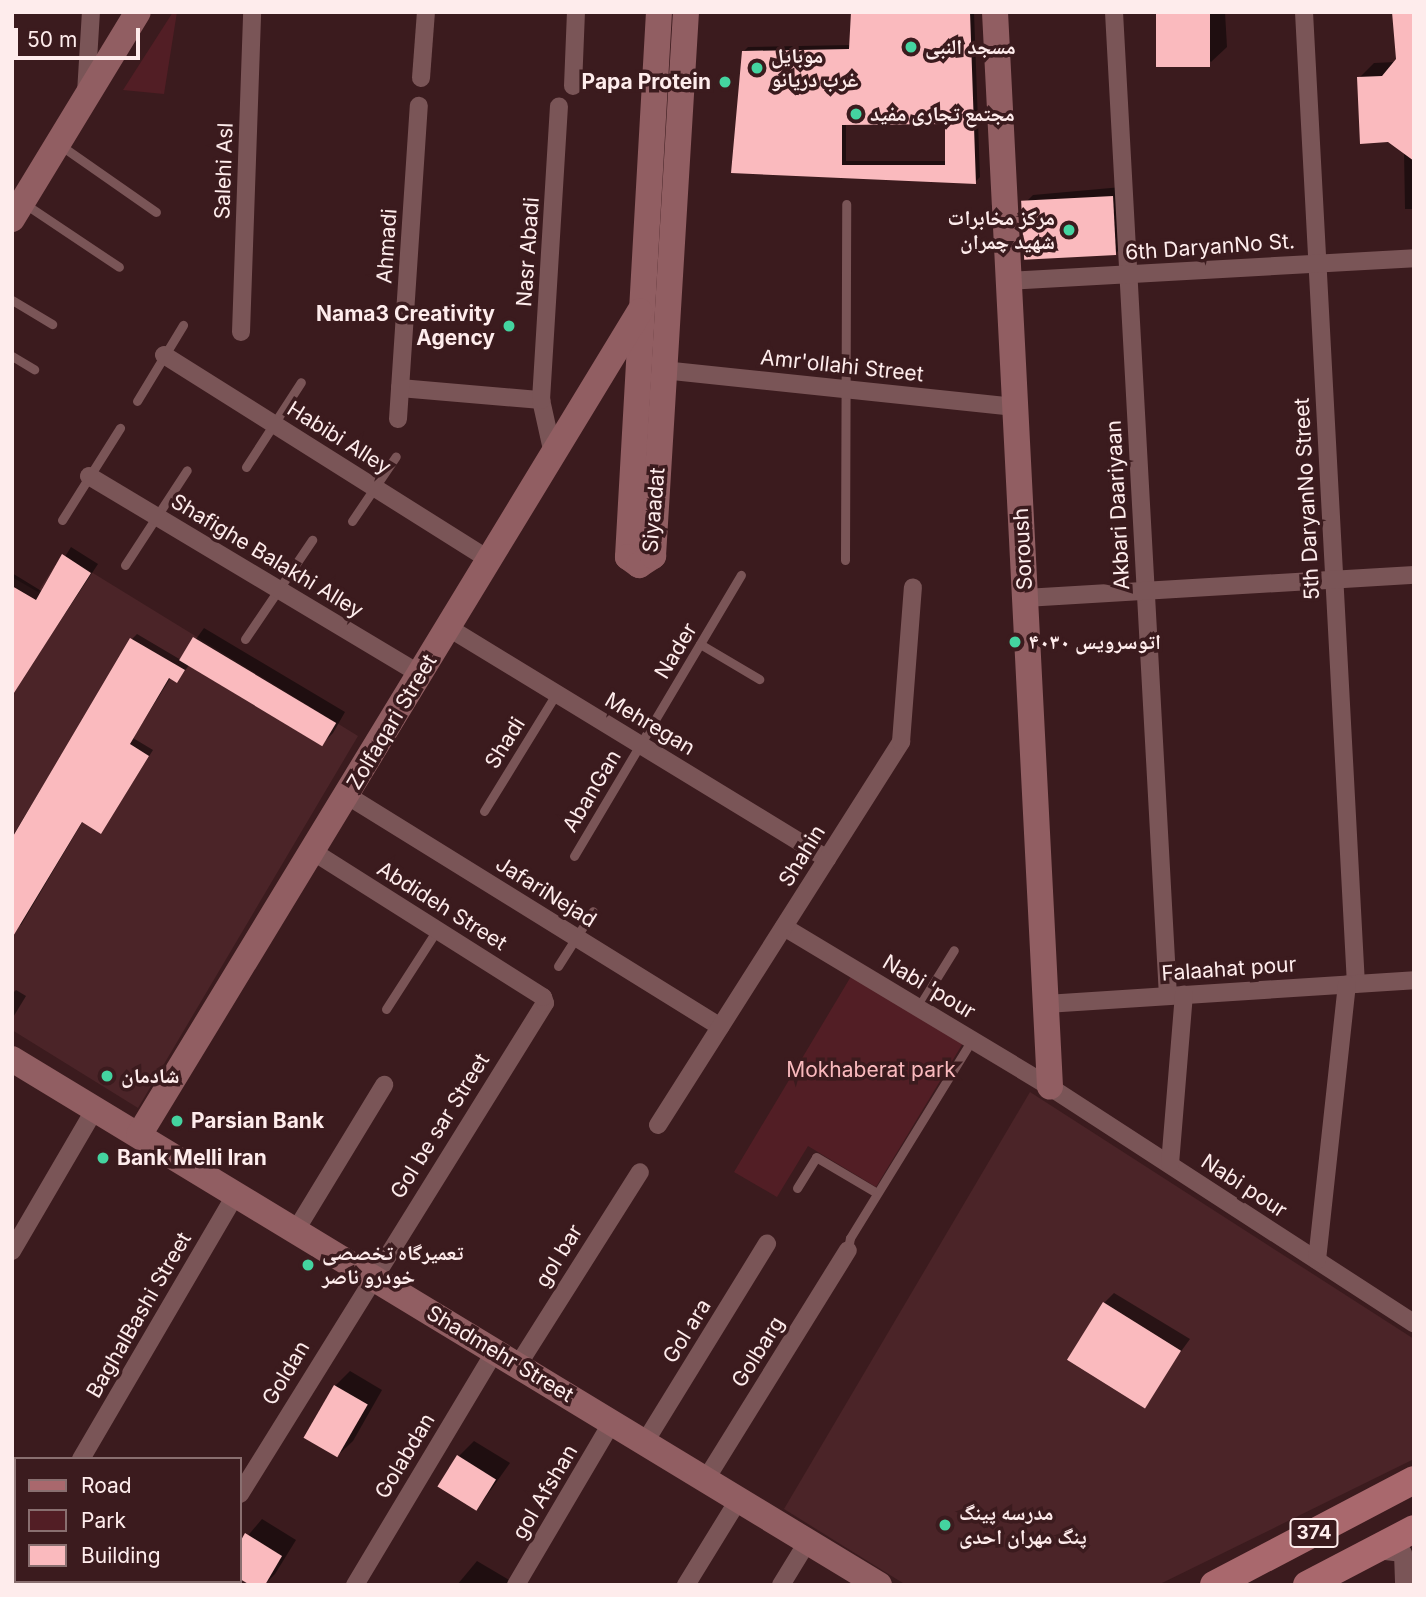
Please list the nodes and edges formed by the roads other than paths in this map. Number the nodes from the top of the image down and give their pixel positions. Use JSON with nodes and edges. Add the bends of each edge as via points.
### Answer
{"nodes":[{"id":1,"x":91,"y":12,"type":"edge"},
{"id":2,"x":138,"y":12,"type":"edge"},
{"id":3,"x":252,"y":12,"type":"edge"},
{"id":4,"x":426,"y":12,"type":"edge"},
{"id":5,"x":576,"y":12,"type":"edge"},
{"id":6,"x":659,"y":12,"type":"edge"},
{"id":7,"x":686,"y":12,"type":"edge"},
{"id":8,"x":995,"y":12,"type":"edge"},
{"id":9,"x":1114,"y":12,"type":"edge"},
{"id":10,"x":1304,"y":12,"type":"edge"},
{"id":11,"x":421,"y":78,"type":"dead end"},
{"id":12,"x":573,"y":86,"type":"dead end"},
{"id":13,"x":86,"y":98,"type":"junction"},
{"id":14,"x":419,"y":106,"type":"dead end"},
{"id":15,"x":559,"y":107,"type":"dead end"},
{"id":16,"x":58,"y":144,"type":"junction"},
{"id":17,"x":846,"y":204,"type":"dead end"},
{"id":18,"x":17,"y":210,"type":"edge"},
{"id":19,"x":156,"y":212,"type":"dead end"},
{"id":20,"x":1414,"y":258,"type":"edge"},
{"id":21,"x":1317,"y":263,"type":"junction"},
{"id":22,"x":119,"y":267,"type":"dead end"},
{"id":23,"x":1129,"y":275,"type":"junction"},
{"id":24,"x":1008,"y":281,"type":"junction"},
{"id":25,"x":12,"y":300,"type":"edge"},
{"id":26,"x":51,"y":324,"type":"dead end"},
{"id":27,"x":183,"y":325,"type":"dead end"},
{"id":28,"x":241,"y":332,"type":"dead end"},
{"id":29,"x":632,"y":340,"type":"junction"},
{"id":30,"x":164,"y":355,"type":"junction"},
{"id":31,"x":12,"y":356,"type":"edge"},
{"id":32,"x":34,"y":369,"type":"dead end"},
{"id":33,"x":663,"y":370,"type":"junction"},
{"id":34,"x":301,"y":382,"type":"dead end"},
{"id":35,"x":400,"y":388,"type":"junction"},
{"id":36,"x":847,"y":389,"type":"junction"},
{"id":37,"x":541,"y":400,"type":"junction"},
{"id":38,"x":137,"y":401,"type":"dead end"},
{"id":39,"x":1015,"y":407,"type":"junction"},
{"id":40,"x":398,"y":419,"type":"dead end"},
{"id":41,"x":274,"y":424,"type":"junction"},
{"id":42,"x":120,"y":428,"type":"dead end"},
{"id":43,"x":554,"y":454,"type":"junction"},
{"id":44,"x":396,"y":456,"type":"dead end"},
{"id":45,"x":246,"y":467,"type":"dead end"},
{"id":46,"x":187,"y":470,"type":"dead end"},
{"id":47,"x":89,"y":476,"type":"junction"},
{"id":48,"x":375,"y":487,"type":"junction"},
{"id":49,"x":156,"y":517,"type":"junction"},
{"id":50,"x":62,"y":520,"type":"dead end"},
{"id":51,"x":352,"y":521,"type":"dead end"},
{"id":52,"x":312,"y":540,"type":"dead end"},
{"id":53,"x":490,"y":559,"type":"junction"},
{"id":54,"x":845,"y":560,"type":"dead end"},
{"id":55,"x":125,"y":565,"type":"dead end"},
{"id":56,"x":741,"y":575,"type":"dead end"},
{"id":57,"x":1414,"y":575,"type":"edge"},
{"id":58,"x":1334,"y":579,"type":"junction"},
{"id":59,"x":913,"y":587,"type":"dead end"},
{"id":60,"x":279,"y":590,"type":"junction"},
{"id":61,"x":1146,"y":591,"type":"junction"},
{"id":62,"x":1025,"y":598,"type":"junction"},
{"id":63,"x":449,"y":628,"type":"junction"},
{"id":64,"x":245,"y":639,"type":"dead end"},
{"id":65,"x":700,"y":644,"type":"junction"},
{"id":66,"x":421,"y":675,"type":"junction"},
{"id":67,"x":759,"y":679,"type":"dead end"},
{"id":68,"x":556,"y":694,"type":"junction"},
{"id":69,"x":640,"y":745,"type":"junction"},
{"id":70,"x":348,"y":796,"type":"junction"},
{"id":71,"x":484,"y":811,"type":"dead end"},
{"id":72,"x":314,"y":852,"type":"junction"},
{"id":73,"x":574,"y":856,"type":"dead end"},
{"id":74,"x":827,"y":859,"type":"junction"},
{"id":75,"x":593,"y":911,"type":"dead end"},
{"id":76,"x":784,"y":927,"type":"junction"},
{"id":77,"x":437,"y":930,"type":"junction"},
{"id":78,"x":576,"y":938,"type":"junction"},
{"id":79,"x":954,"y":950,"type":"dead end"},
{"id":80,"x":558,"y":966,"type":"dead end"},
{"id":81,"x":1414,"y":981,"type":"edge"},
{"id":82,"x":1352,"y":984,"type":"junction"},
{"id":83,"x":1176,"y":995,"type":"junction"},
{"id":84,"x":545,"y":1000,"type":"joint"},
{"id":85,"x":1046,"y":1004,"type":"junction"},
{"id":86,"x":918,"y":1008,"type":"junction"},
{"id":87,"x":386,"y":1009,"type":"dead end"},
{"id":88,"x":720,"y":1027,"type":"junction"},
{"id":89,"x":972,"y":1040,"type":"junction"},
{"id":90,"x":12,"y":1059,"type":"edge"},
{"id":91,"x":384,"y":1085,"type":"dead end"},
{"id":92,"x":1050,"y":1087,"type":"junction"},
{"id":93,"x":95,"y":1109,"type":"junction"},
{"id":94,"x":658,"y":1125,"type":"dead end"},
{"id":95,"x":139,"y":1135,"type":"junction"},
{"id":96,"x":1170,"y":1164,"type":"junction"},
{"id":97,"x":640,"y":1172,"type":"dead end"},
{"id":98,"x":797,"y":1188,"type":"dead end"},
{"id":99,"x":877,"y":1193,"type":"junction"},
{"id":100,"x":236,"y":1194,"type":"junction"},
{"id":101,"x":296,"y":1230,"type":"junction"},
{"id":102,"x":767,"y":1244,"type":"dead end"},
{"id":103,"x":849,"y":1244,"type":"joint"},
{"id":104,"x":12,"y":1251,"type":"edge"},
{"id":105,"x":1317,"y":1260,"type":"junction"},
{"id":106,"x":371,"y":1276,"type":"junction"},
{"id":107,"x":1414,"y":1323,"type":"edge"},
{"id":108,"x":506,"y":1358,"type":"junction"},
{"id":109,"x":612,"y":1422,"type":"junction"},
{"id":110,"x":645,"y":1442,"type":"junction"},
{"id":111,"x":82,"y":1457,"type":"edge"},
{"id":112,"x":706,"y":1479,"type":"junction"},
{"id":113,"x":1414,"y":1480,"type":"edge"},
{"id":114,"x":242,"y":1491,"type":"edge"},
{"id":115,"x":739,"y":1499,"type":"junction"},
{"id":116,"x":1414,"y":1529,"type":"edge"},
{"id":117,"x":808,"y":1541,"type":"junction"},
{"id":118,"x":1370,"y":1551,"type":"junction"},
{"id":119,"x":355,"y":1585,"type":"edge"},
{"id":120,"x":516,"y":1585,"type":"edge"},
{"id":121,"x":686,"y":1585,"type":"edge"},
{"id":122,"x":781,"y":1585,"type":"edge"},
{"id":123,"x":879,"y":1585,"type":"edge"},
{"id":124,"x":1214,"y":1585,"type":"edge"},
{"id":125,"x":1307,"y":1585,"type":"edge"},
{"id":126,"x":1404,"y":1585,"type":"edge"}],
"edges":[{"from":1,"to":13,"type":"street"},
{"from":2,"to":13,"type":"street"},
{"from":3,"to":28,"type":"street","name":"Salehi Asl"},
{"from":4,"to":11,"type":"street"},
{"from":5,"to":12,"type":"street"},
{"from":6,"to":29,"type":"street","name":"Zolfaqari Street","via":[[643,307]]},
{"from":7,"to":33,"type":"street","name":"Siyaadat"},
{"from":8,"to":24,"type":"street","name":"Soroush"},
{"from":9,"to":23,"type":"street","name":"Akbari Daariyaan"},
{"from":10,"to":21,"type":"street","name":"5th DaryanNo Street"},
{"from":13,"to":16,"type":"street"},
{"from":14,"to":35,"type":"street","name":"Ahmadi"},
{"from":15,"to":37,"type":"street","name":"Nasr Abadi"},
{"from":16,"to":18,"type":"street"},
{"from":16,"to":19,"type":"lane"},
{"from":17,"to":36,"type":"lane"},
{"from":18,"to":22,"type":"lane"},
{"from":20,"to":21,"type":"street","name":"6th DaryanNo St."},
{"from":21,"to":23,"type":"street","name":"6th DaryanNo St."},
{"from":21,"to":58,"type":"street","name":"5th DaryanNo Street"},
{"from":23,"to":24,"type":"street","name":"6th DaryanNo St."},
{"from":23,"to":61,"type":"street","name":"Akbari Daariyaan"},
{"from":24,"to":39,"type":"street","name":"Soroush"},
{"from":25,"to":26,"type":"lane"},
{"from":27,"to":30,"type":"lane"},
{"from":29,"to":33,"type":"street","name":"Siyaadat","via":[[628,557],[639,565],[653,556]]},
{"from":29,"to":43,"type":"street","name":"Zolfaqari Street"},
{"from":30,"to":38,"type":"lane"},
{"from":30,"to":41,"type":"street","name":"Habibi Alley"},
{"from":31,"to":32,"type":"lane"},
{"from":33,"to":36,"type":"street","name":"Amr'ollahi Street"},
{"from":34,"to":41,"type":"lane"},
{"from":35,"to":37,"type":"street"},
{"from":35,"to":40,"type":"street","name":"Ahmadi"},
{"from":36,"to":39,"type":"street","name":"Amr'ollahi Street"},
{"from":36,"to":54,"type":"lane"},
{"from":37,"to":43,"type":"street","name":"Nasr Abadi"},
{"from":39,"to":62,"type":"street","name":"Soroush"},
{"from":41,"to":45,"type":"lane"},
{"from":41,"to":48,"type":"street","name":"Habibi Alley"},
{"from":42,"to":47,"type":"lane"},
{"from":43,"to":53,"type":"street","name":"Zolfaqari Street"},
{"from":44,"to":48,"type":"lane"},
{"from":46,"to":49,"type":"lane"},
{"from":47,"to":49,"type":"street","name":"Shafighe Balakhi Alley"},
{"from":47,"to":50,"type":"lane"},
{"from":48,"to":51,"type":"lane"},
{"from":48,"to":53,"type":"street","name":"Habibi Alley"},
{"from":49,"to":55,"type":"lane"},
{"from":49,"to":60,"type":"street","name":"Shafighe Balakhi Alley"},
{"from":52,"to":60,"type":"lane"},
{"from":53,"to":63,"type":"street","name":"Zolfaqari Street"},
{"from":56,"to":65,"type":"lane","name":"Nader"},
{"from":57,"to":58,"type":"street"},
{"from":58,"to":61,"type":"street"},
{"from":58,"to":82,"type":"street","name":"5th DaryanNo Street"},
{"from":59,"to":74,"type":"street","name":"Shahin","via":[[901,742]]},
{"from":60,"to":64,"type":"lane"},
{"from":60,"to":66,"type":"street","name":"Shafighe Balakhi Alley"},
{"from":61,"to":62,"type":"street"},
{"from":61,"to":83,"type":"street","name":"Akbari Daariyaan"},
{"from":62,"to":85,"type":"street","name":"Soroush"},
{"from":63,"to":66,"type":"street","name":"Zolfaqari Street"},
{"from":63,"to":68,"type":"street","name":"Mehregan"},
{"from":65,"to":67,"type":"lane"},
{"from":65,"to":69,"type":"lane","name":"Nader"},
{"from":66,"to":70,"type":"street","name":"Zolfaqari Street"},
{"from":68,"to":69,"type":"street","name":"Mehregan"},
{"from":68,"to":71,"type":"lane","name":"Shadi"},
{"from":69,"to":73,"type":"lane","name":"AbanGan"},
{"from":69,"to":74,"type":"street","name":"Mehregan"},
{"from":70,"to":72,"type":"street","name":"Zolfaqari Street"},
{"from":70,"to":78,"type":"street","name":"JafariNejad"},
{"from":72,"to":77,"type":"street","name":"Abdideh Street"},
{"from":72,"to":95,"type":"street","name":"Zolfaqari Street"},
{"from":74,"to":76,"type":"street","name":"Shahin"},
{"from":75,"to":78,"type":"lane"},
{"from":76,"to":86,"type":"street","name":"Nabi 'pour"},
{"from":76,"to":88,"type":"street","name":"Shahin"},
{"from":77,"to":84,"type":"street","name":"Abdideh Street"},
{"from":77,"to":87,"type":"lane"},
{"from":78,"to":80,"type":"lane"},
{"from":78,"to":88,"type":"street","name":"JafariNejad"},
{"from":79,"to":86,"type":"lane"},
{"from":81,"to":82,"type":"street","name":"Falaahat pour"},
{"from":82,"to":83,"type":"street","name":"Falaahat pour"},
{"from":82,"to":105,"type":"street","name":"5th DaryanNo Street"},
{"from":83,"to":85,"type":"street","name":"Falaahat pour"},
{"from":83,"to":96,"type":"street","name":"Akbari Daariyaan"},
{"from":84,"to":106,"type":"street","name":"Gol be sar Street"},
{"from":85,"to":92,"type":"street","name":"Soroush"},
{"from":86,"to":89,"type":"street","name":"Nabi 'pour"},
{"from":88,"to":94,"type":"street","name":"Shahin"},
{"from":89,"to":92,"type":"street","name":"Nabi 'pour"},
{"from":89,"to":99,"type":"lane","name":"Golbarg"},
{"from":90,"to":93,"type":"street","name":"Shadmehr Street"},
{"from":91,"to":101,"type":"street"},
{"from":92,"to":96,"type":"street","name":"Nabi pour"},
{"from":93,"to":95,"type":"street","name":"Shadmehr Street"},
{"from":93,"to":104,"type":"street"},
{"from":95,"to":100,"type":"street","name":"Shadmehr Street"},
{"from":96,"to":105,"type":"street","name":"Nabi pour"},
{"from":97,"to":108,"type":"street","name":"gol bar"},
{"from":98,"to":99,"type":"lane","via":[[816,1157]]},
{"from":99,"to":103,"type":"lane","name":"Golbarg"},
{"from":100,"to":101,"type":"street","name":"Shadmehr Street"},
{"from":100,"to":111,"type":"street","name":"BaghalBashi Street"},
{"from":101,"to":106,"type":"street","name":"Shadmehr Street"},
{"from":102,"to":110,"type":"street","name":"Gol ara"},
{"from":103,"to":112,"type":"street","name":"Golbarg"},
{"from":105,"to":107,"type":"street","name":"Nabi pour"},
{"from":106,"to":108,"type":"street","name":"Shadmehr Street"},
{"from":106,"to":114,"type":"street","name":"Goldan"},
{"from":108,"to":109,"type":"street","name":"Shadmehr Street"},
{"from":108,"to":119,"type":"street","name":"Golabdan"},
{"from":109,"to":110,"type":"street","name":"Shadmehr Street"},
{"from":109,"to":120,"type":"street","name":"gol Afshan"},
{"from":110,"to":112,"type":"street","name":"Shadmehr Street"},
{"from":112,"to":115,"type":"street","name":"Shadmehr Street"},
{"from":113,"to":124,"type":"main road","number":"374"},
{"from":115,"to":117,"type":"street","name":"Shadmehr Street"},
{"from":115,"to":121,"type":"street"},
{"from":116,"to":118,"type":"main road","number":"374"},
{"from":117,"to":122,"type":"street"},
{"from":117,"to":123,"type":"street","name":"Shadmehr Street"},
{"from":118,"to":125,"type":"main road","number":"374"},
{"from":118,"to":126,"type":"street","via":[[1403,1553]]}]}
